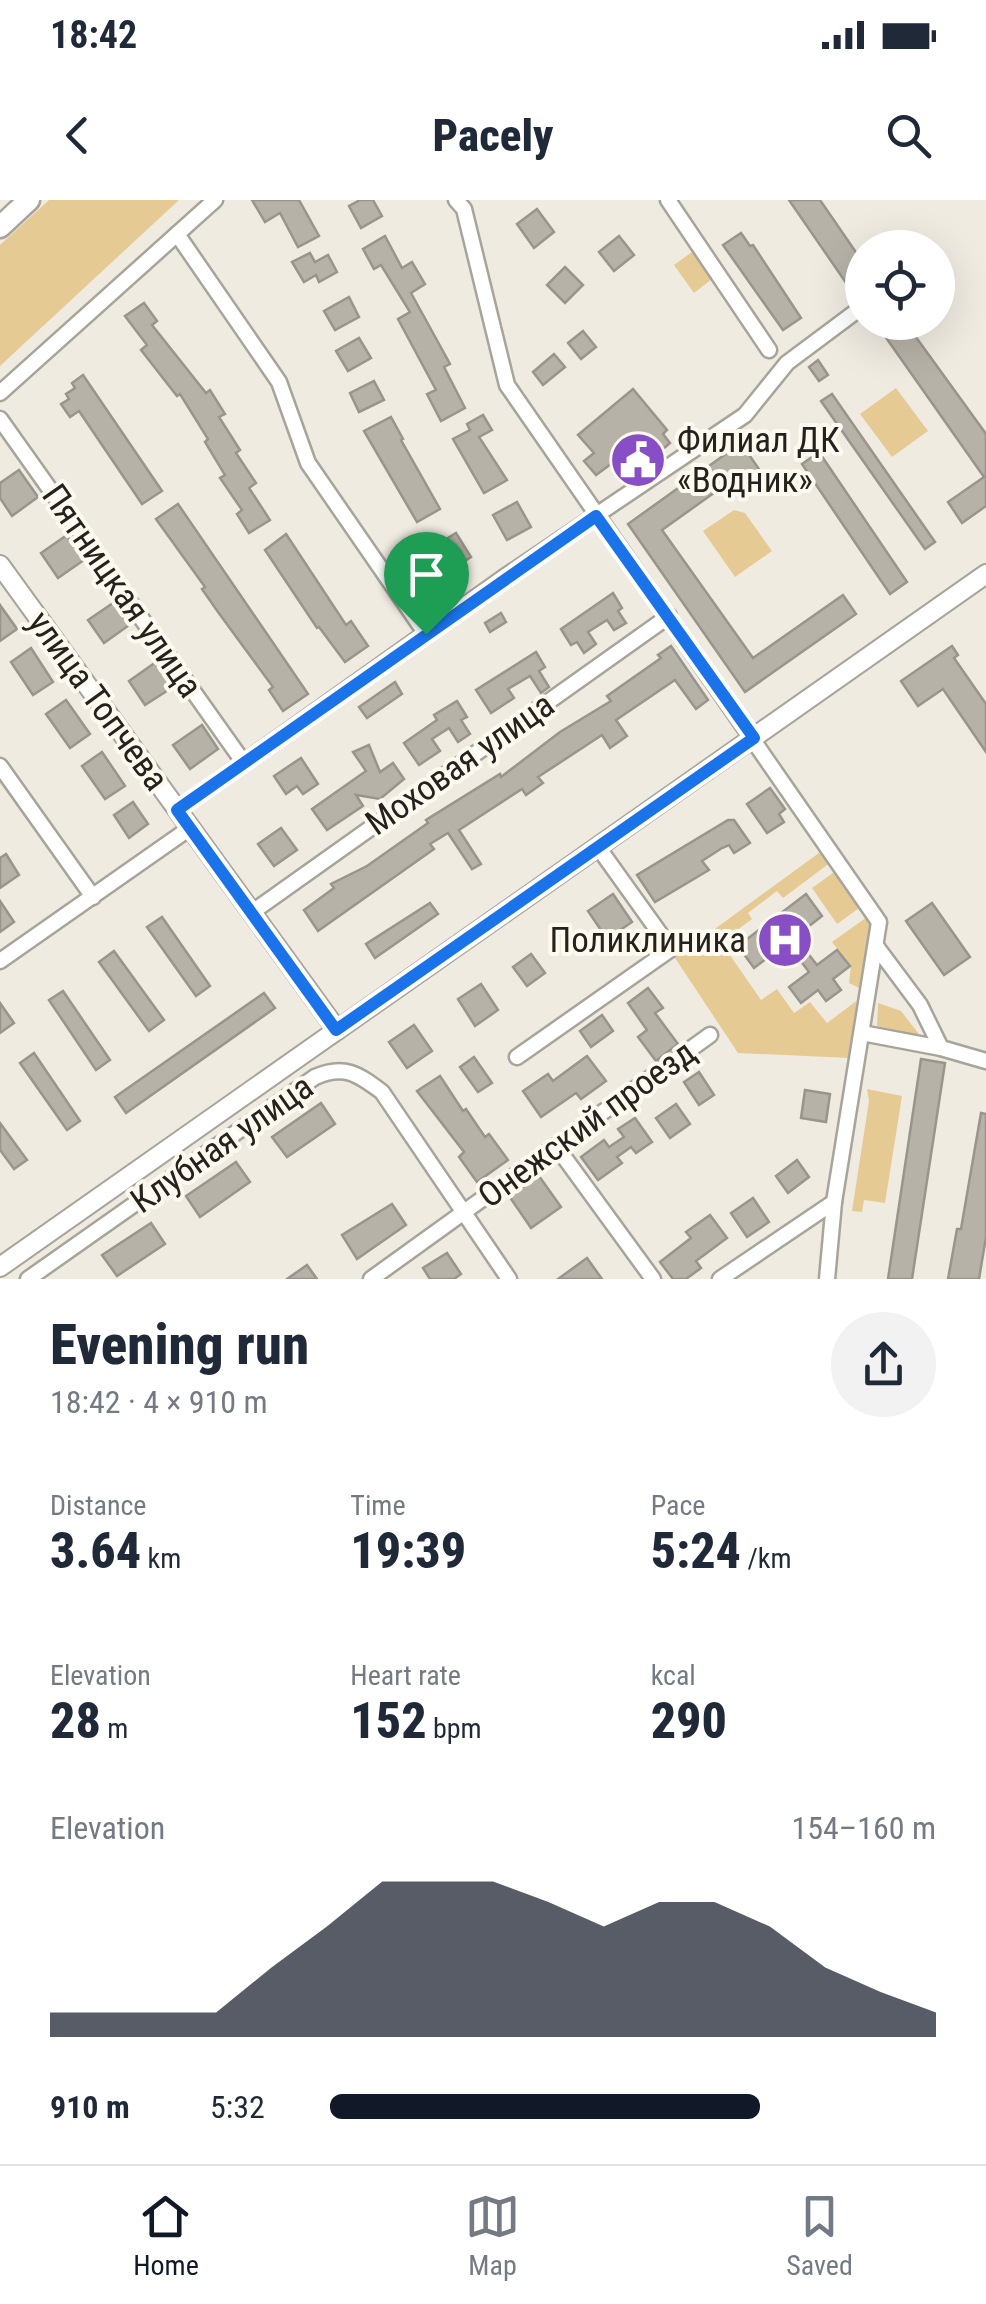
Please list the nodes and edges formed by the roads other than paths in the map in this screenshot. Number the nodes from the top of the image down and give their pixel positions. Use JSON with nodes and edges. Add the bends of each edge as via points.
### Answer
{"nodes":[{"id":1,"x":29,"y":200,"type":"edge"},
{"id":2,"x":216,"y":200,"type":"edge"},
{"id":3,"x":456,"y":200,"type":"edge"},
{"id":4,"x":668,"y":200,"type":"edge"},
{"id":5,"x":0,"y":226,"type":"edge"},
{"id":6,"x":177,"y":234,"type":"junction"},
{"id":7,"x":845,"y":320,"type":"edge"},
{"id":8,"x":768,"y":350,"type":"dead end"},
{"id":9,"x":0,"y":393,"type":"edge"},
{"id":10,"x":0,"y":419,"type":"edge"},
{"id":11,"x":596,"y":516,"type":"junction"},
{"id":12,"x":0,"y":565,"type":"edge"},
{"id":13,"x":986,"y":574,"type":"edge"},
{"id":14,"x":670,"y":616,"type":"junction"},
{"id":15,"x":426,"y":634,"type":"junction"},
{"id":16,"x":754,"y":738,"type":"junction"},
{"id":17,"x":244,"y":763,"type":"junction"},
{"id":18,"x":0,"y":766,"type":"edge"},
{"id":19,"x":177,"y":810,"type":"junction"},
{"id":20,"x":190,"y":828,"type":"junction"},
{"id":21,"x":598,"y":847,"type":"junction"},
{"id":22,"x":93,"y":897,"type":"junction"},
{"id":23,"x":251,"y":913,"type":"junction"},
{"id":24,"x":876,"y":946,"type":"junction"},
{"id":25,"x":0,"y":961,"type":"edge"},
{"id":26,"x":336,"y":1030,"type":"junction"},
{"id":27,"x":862,"y":1033,"type":"junction"},
{"id":28,"x":710,"y":1035,"type":"dead end"},
{"id":29,"x":941,"y":1048,"type":"junction"},
{"id":30,"x":517,"y":1057,"type":"dead end"},
{"id":31,"x":986,"y":1061,"type":"edge"},
{"id":32,"x":556,"y":1146,"type":"junction"},
{"id":33,"x":834,"y":1202,"type":"junction"},
{"id":34,"x":465,"y":1213,"type":"junction"},
{"id":35,"x":0,"y":1266,"type":"edge"},
{"id":36,"x":28,"y":1279,"type":"edge"},
{"id":37,"x":371,"y":1279,"type":"edge"},
{"id":38,"x":509,"y":1279,"type":"edge"},
{"id":39,"x":652,"y":1279,"type":"edge"},
{"id":40,"x":720,"y":1279,"type":"edge"},
{"id":41,"x":827,"y":1279,"type":"edge"}],
"edges":[{"from":1,"to":5,"type":"main road"},
{"from":2,"to":6,"type":"street"},
{"from":3,"to":11,"type":"street","via":[[464,209],[508,385]]},
{"from":4,"to":8,"type":"street"},
{"from":6,"to":9,"type":"street"},
{"from":6,"to":15,"type":"street","via":[[279,382],[308,463]]},
{"from":7,"to":11,"type":"street","via":[[787,364],[746,415]]},
{"from":10,"to":17,"type":"street","name":"Пятницкая улица"},
{"from":11,"to":14,"type":"street"},
{"from":11,"to":15,"type":"street"},
{"from":12,"to":19,"type":"street","name":"улица Топчева"},
{"from":13,"to":16,"type":"street"},
{"from":14,"to":16,"type":"street"},
{"from":14,"to":23,"type":"street","name":"Моховая улица"},
{"from":15,"to":17,"type":"street"},
{"from":16,"to":21,"type":"street"},
{"from":16,"to":24,"type":"street","via":[[876,916]]},
{"from":17,"to":19,"type":"street"},
{"from":18,"to":22,"type":"street"},
{"from":19,"to":20,"type":"street","name":"улица Топчева"},
{"from":20,"to":22,"type":"street"},
{"from":20,"to":23,"type":"street","name":"улица Топчева"},
{"from":21,"to":26,"type":"street"},
{"from":21,"to":30,"type":"street","via":[[671,949]]},
{"from":22,"to":25,"type":"street"},
{"from":23,"to":26,"type":"street","name":"улица Топчева"},
{"from":24,"to":27,"type":"street"},
{"from":24,"to":29,"type":"street","via":[[920,1005]]},
{"from":26,"to":35,"type":"street"},
{"from":27,"to":29,"type":"street"},
{"from":27,"to":33,"type":"street"},
{"from":28,"to":32,"type":"street","name":"Онежский проезд"},
{"from":29,"to":31,"type":"street"},
{"from":32,"to":34,"type":"street","name":"Онежский проезд"},
{"from":32,"to":39,"type":"street"},
{"from":33,"to":40,"type":"street"},
{"from":33,"to":41,"type":"street"},
{"from":34,"to":36,"type":"street","name":"Клубная улица","via":[[382,1092],[334,1069]]},
{"from":34,"to":37,"type":"street","name":"Онежский проезд"},
{"from":34,"to":38,"type":"street","name":"Клубная улица"}]}
